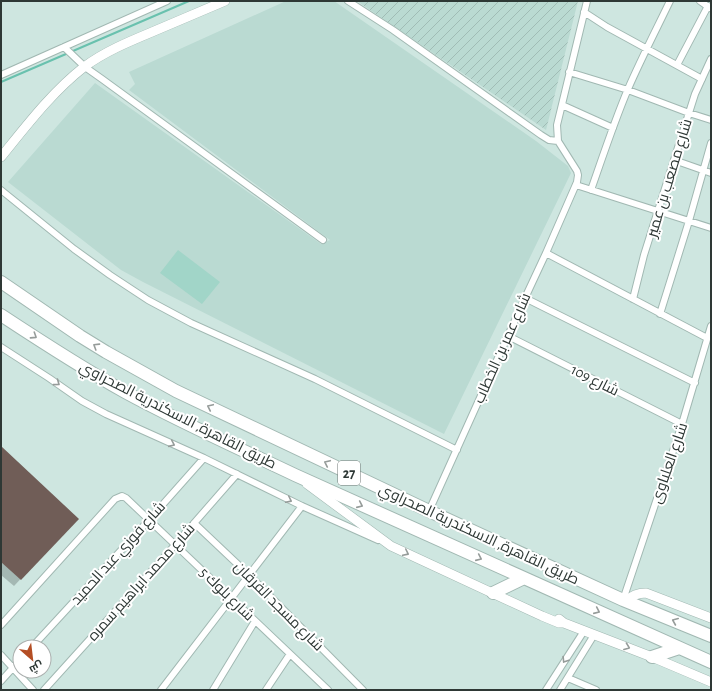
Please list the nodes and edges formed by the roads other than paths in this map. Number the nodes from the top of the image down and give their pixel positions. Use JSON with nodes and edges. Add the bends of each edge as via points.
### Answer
{"nodes":[{"id":1,"x":167,"y":1,"type":"edge"},
{"id":2,"x":225,"y":1,"type":"edge"},
{"id":3,"x":348,"y":1,"type":"edge"},
{"id":4,"x":587,"y":1,"type":"edge"},
{"id":5,"x":670,"y":1,"type":"edge"},
{"id":6,"x":700,"y":1,"type":"edge"},
{"id":7,"x":710,"y":7,"type":"edge"},
{"id":8,"x":584,"y":12,"type":"junction"},
{"id":9,"x":64,"y":47,"type":"junction"},
{"id":10,"x":647,"y":49,"type":"junction"},
{"id":11,"x":711,"y":59,"type":"edge"},
{"id":12,"x":677,"y":65,"type":"junction"},
{"id":13,"x":85,"y":67,"type":"junction"},
{"id":14,"x":569,"y":72,"type":"junction"},
{"id":15,"x":1,"y":75,"type":"edge"},
{"id":16,"x":702,"y":79,"type":"junction"},
{"id":17,"x":628,"y":90,"type":"junction"},
{"id":18,"x":562,"y":105,"type":"junction"},
{"id":19,"x":689,"y":113,"type":"junction"},
{"id":20,"x":711,"y":120,"type":"edge"},
{"id":21,"x":613,"y":128,"type":"junction"},
{"id":22,"x":558,"y":141,"type":"junction"},
{"id":23,"x":711,"y":143,"type":"edge"},
{"id":24,"x":1,"y":157,"type":"edge"},
{"id":25,"x":674,"y":160,"type":"junction"},
{"id":26,"x":704,"y":170,"type":"junction"},
{"id":27,"x":711,"y":173,"type":"edge"},
{"id":28,"x":576,"y":185,"type":"junction"},
{"id":29,"x":1,"y":190,"type":"edge"},
{"id":30,"x":591,"y":190,"type":"junction"},
{"id":31,"x":658,"y":211,"type":"junction"},
{"id":32,"x":689,"y":221,"type":"junction"},
{"id":33,"x":711,"y":228,"type":"edge"},
{"id":34,"x":323,"y":240,"type":"dead end"},
{"id":35,"x":546,"y":253,"type":"junction"},
{"id":36,"x":1,"y":282,"type":"edge"},
{"id":37,"x":525,"y":298,"type":"junction"},
{"id":38,"x":633,"y":299,"type":"junction"},
{"id":39,"x":660,"y":314,"type":"junction"},
{"id":40,"x":1,"y":315,"type":"edge"},
{"id":41,"x":711,"y":326,"type":"edge"},
{"id":42,"x":508,"y":336,"type":"junction"},
{"id":43,"x":707,"y":338,"type":"junction"},
{"id":44,"x":1,"y":347,"type":"edge"},
{"id":45,"x":695,"y":383,"type":"junction"},
{"id":46,"x":682,"y":424,"type":"junction"},
{"id":47,"x":457,"y":450,"type":"junction"},
{"id":48,"x":204,"y":458,"type":"junction"},
{"id":49,"x":237,"y":474,"type":"junction"},
{"id":50,"x":294,"y":475,"type":"junction"},
{"id":51,"x":302,"y":506,"type":"junction"},
{"id":52,"x":429,"y":511,"type":"junction"},
{"id":53,"x":149,"y":520,"type":"junction"},
{"id":54,"x":194,"y":523,"type":"junction"},
{"id":55,"x":175,"y":545,"type":"junction"},
{"id":56,"x":391,"y":546,"type":"junction"},
{"id":57,"x":249,"y":575,"type":"junction"},
{"id":58,"x":524,"y":578,"type":"junction"},
{"id":59,"x":493,"y":593,"type":"junction"},
{"id":60,"x":232,"y":598,"type":"junction"},
{"id":61,"x":624,"y":600,"type":"junction"},
{"id":62,"x":711,"y":618,"type":"edge"},
{"id":63,"x":255,"y":621,"type":"junction"},
{"id":64,"x":1,"y":625,"type":"edge"},
{"id":65,"x":584,"y":631,"type":"junction"},
{"id":66,"x":594,"y":635,"type":"junction"},
{"id":67,"x":711,"y":636,"type":"edge"},
{"id":68,"x":39,"y":639,"type":"edge"},
{"id":69,"x":679,"y":648,"type":"junction"},
{"id":70,"x":290,"y":654,"type":"junction"},
{"id":71,"x":1,"y":655,"type":"edge"},
{"id":72,"x":652,"y":657,"type":"junction"},
{"id":73,"x":711,"y":662,"type":"edge"},
{"id":74,"x":12,"y":667,"type":"edge"},
{"id":75,"x":12,"y":669,"type":"edge"},
{"id":76,"x":568,"y":678,"type":"junction"},
{"id":77,"x":23,"y":679,"type":"edge"},
{"id":78,"x":1,"y":681,"type":"edge"},
{"id":79,"x":711,"y":682,"type":"edge"},
{"id":80,"x":33,"y":690,"type":"edge"},
{"id":81,"x":44,"y":690,"type":"edge"},
{"id":82,"x":161,"y":690,"type":"edge"},
{"id":83,"x":213,"y":690,"type":"edge"},
{"id":84,"x":266,"y":690,"type":"edge"},
{"id":85,"x":328,"y":690,"type":"edge"},
{"id":86,"x":363,"y":690,"type":"edge"},
{"id":87,"x":546,"y":690,"type":"edge"},
{"id":88,"x":560,"y":690,"type":"edge"},
{"id":89,"x":596,"y":690,"type":"edge"}],
"edges":[{"from":1,"to":9,"type":"street"},
{"from":2,"to":13,"type":"street","via":[[124,44]]},
{"from":3,"to":22,"type":"street","via":[[393,30],[541,136]]},
{"from":4,"to":8,"type":"street"},
{"from":5,"to":10,"type":"street"},
{"from":6,"to":7,"type":"street"},
{"from":7,"to":12,"type":"street"},
{"from":8,"to":10,"type":"street"},
{"from":8,"to":14,"type":"street"},
{"from":9,"to":13,"type":"street"},
{"from":9,"to":15,"type":"street"},
{"from":10,"to":12,"type":"street"},
{"from":10,"to":17,"type":"street"},
{"from":11,"to":16,"type":"street","name":"شارع مصعب بن عمير"},
{"from":12,"to":16,"type":"street"},
{"from":13,"to":24,"type":"street","via":[[53,95]]},
{"from":13,"to":34,"type":"street"},
{"from":14,"to":17,"type":"street"},
{"from":14,"to":18,"type":"street"},
{"from":16,"to":19,"type":"street","name":"شارع مصعب بن عمير"},
{"from":17,"to":19,"type":"street"},
{"from":17,"to":21,"type":"street"},
{"from":18,"to":21,"type":"street"},
{"from":18,"to":22,"type":"street","via":[[557,125]]},
{"from":19,"to":20,"type":"street"},
{"from":19,"to":25,"type":"street","name":"شارع مصعب بن عمير"},
{"from":21,"to":30,"type":"street"},
{"from":22,"to":28,"type":"street","via":[[577,171]]},
{"from":23,"to":26,"type":"street"},
{"from":25,"to":26,"type":"street"},
{"from":25,"to":31,"type":"street","name":"شارع مصعب بن عمير"},
{"from":26,"to":27,"type":"street"},
{"from":26,"to":32,"type":"street"},
{"from":28,"to":30,"type":"street"},
{"from":28,"to":35,"type":"street","name":"شارع عمر بن الخطاب"},
{"from":29,"to":47,"type":"street","via":[[110,276],[148,300]]},
{"from":30,"to":31,"type":"street"},
{"from":31,"to":32,"type":"street"},
{"from":31,"to":38,"type":"street","name":"شارع مصعب بن عمير"},
{"from":32,"to":33,"type":"street"},
{"from":32,"to":39,"type":"street"},
{"from":35,"to":37,"type":"street","name":"شارع عمر بن الخطاب"},
{"from":35,"to":38,"type":"street"},
{"from":52,"to":36,"type":"highway","name":"طريق القاهرة, الاسكندرية الصحراوي","number":"27","one_way":true,"via":[[183,395],[80,336]]},
{"from":37,"to":42,"type":"street","name":"شارع عمر بن الخطاب"},
{"from":37,"to":45,"type":"street"},
{"from":38,"to":39,"type":"street"},
{"from":39,"to":43,"type":"street"},
{"from":40,"to":50,"type":"highway","name":"طريق القاهرة, الاسكندرية الصحراوي","number":"27","one_way":true,"via":[[65,357],[126,392]]},
{"from":41,"to":43,"type":"street","name":"شارع العلباوى"},
{"from":42,"to":46,"type":"street","name":"شارع 109"},
{"from":42,"to":47,"type":"street","name":"شارع عمر بن الخطاب"},
{"from":43,"to":45,"type":"street","name":"شارع العلباوى"},
{"from":44,"to":48,"type":"street","one_way":true,"via":[[82,401]]},
{"from":45,"to":46,"type":"street","name":"شارع العلباوى"},
{"from":46,"to":61,"type":"street","name":"شارع العلباوى"},
{"from":47,"to":52,"type":"street","name":"شارع عمر بن الخطاب"},
{"from":48,"to":49,"type":"street"},
{"from":48,"to":53,"type":"street","name":"شارع فوزي عبد الحميد"},
{"from":49,"to":51,"type":"street","one_way":true},
{"from":49,"to":54,"type":"street","name":"شارع محمد ابراهيم سمره"},
{"from":50,"to":56,"type":"street"},
{"from":50,"to":58,"type":"highway","name":"طريق القاهرة, الاسكندرية الصحراوي","number":"27","one_way":true},
{"from":51,"to":56,"type":"street"},
{"from":51,"to":57,"type":"street"},
{"from":52,"to":61,"type":"highway","name":"طريق القاهرة, الاسكندرية الصحراوي","number":"27"},
{"from":53,"to":55,"type":"street","name":"شارع بلوك 5"},
{"from":53,"to":64,"type":"street","name":"شارع بلوك 5","via":[[126,498],[122,496],[115,499]]},
{"from":53,"to":68,"type":"street","name":"شارع فوزي عبد الحميد"},
{"from":54,"to":55,"type":"street","name":"شارع محمد ابراهيم سمره"},
{"from":54,"to":57,"type":"street","name":"شارع مسجد الفرقان"},
{"from":55,"to":60,"type":"street","name":"شارع بلوك 5"},
{"from":55,"to":81,"type":"street","name":"شارع محمد ابراهيم سمره"},
{"from":56,"to":59,"type":"street","one_way":true},
{"from":57,"to":60,"type":"street"},
{"from":57,"to":86,"type":"street","name":"شارع مسجد الفرقان"},
{"from":58,"to":59,"type":"highway"},
{"from":58,"to":69,"type":"highway","name":"طريق القاهرة, الاسكندرية الصحراوي","number":"27","one_way":true},
{"from":59,"to":65,"type":"street","via":[[502,593]]},
{"from":60,"to":63,"type":"street","name":"شارع بلوك 5"},
{"from":60,"to":82,"type":"street"},
{"from":61,"to":62,"type":"street","via":[[646,593]]},
{"from":67,"to":61,"type":"highway","name":"طريق القاهرة, الاسكندرية الصحراوي","number":"27","one_way":true},
{"from":63,"to":70,"type":"street","name":"شارع بلوك 5"},
{"from":63,"to":83,"type":"street"},
{"from":65,"to":66,"type":"street"},
{"from":65,"to":87,"type":"street","one_way":true},
{"from":66,"to":72,"type":"street","one_way":true},
{"from":66,"to":76,"type":"street"},
{"from":69,"to":72,"type":"highway"},
{"from":69,"to":73,"type":"highway","name":"طريق القاهرة, الاسكندرية الصحراوي","number":"27"},
{"from":70,"to":84,"type":"street"},
{"from":70,"to":85,"type":"street","name":"شارع بلوك 5"},
{"from":71,"to":74,"type":"street"},
{"from":72,"to":79,"type":"street"},
{"from":75,"to":78,"type":"street"},
{"from":76,"to":88,"type":"street"},
{"from":76,"to":89,"type":"street"},
{"from":77,"to":80,"type":"street"}]}
